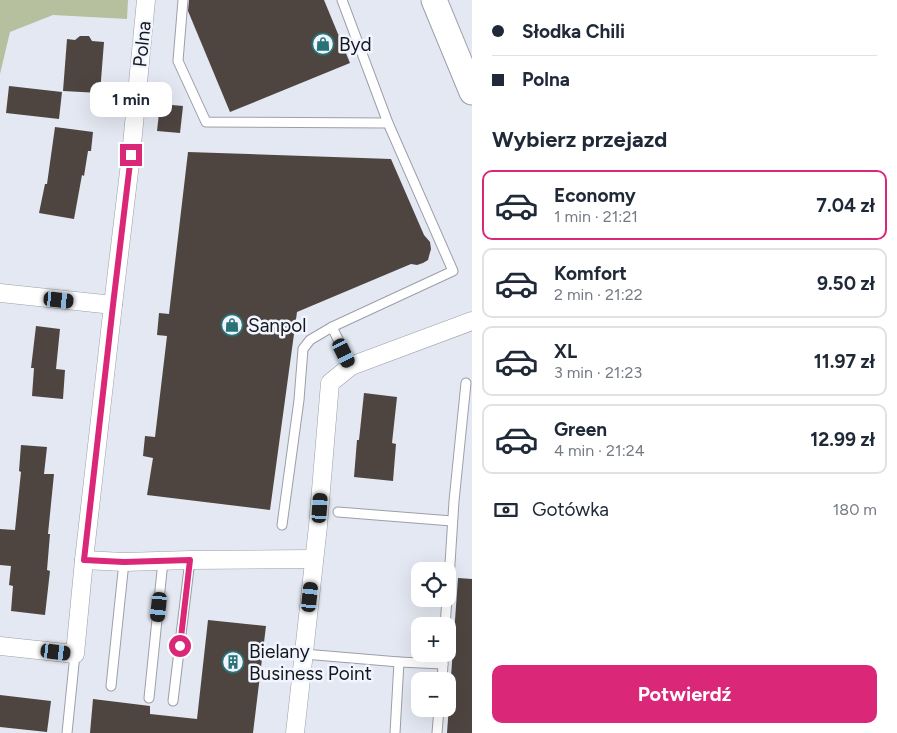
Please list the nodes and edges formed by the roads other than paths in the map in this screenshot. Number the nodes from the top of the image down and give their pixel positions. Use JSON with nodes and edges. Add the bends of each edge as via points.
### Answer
{"nodes":[{"id":1,"x":146,"y":0,"type":"edge"},
{"id":2,"x":183,"y":0,"type":"edge"},
{"id":3,"x":342,"y":0,"type":"edge"},
{"id":4,"x":434,"y":0,"type":"edge"},
{"id":5,"x":472,"y":92,"type":"edge"},
{"id":6,"x":388,"y":123,"type":"junction"},
{"id":7,"x":0,"y":293,"type":"edge"},
{"id":8,"x":113,"y":305,"type":"junction"},
{"id":9,"x":472,"y":321,"type":"edge"},
{"id":10,"x":332,"y":328,"type":"junction"},
{"id":11,"x":350,"y":366,"type":"junction"},
{"id":12,"x":466,"y":383,"type":"dead end"},
{"id":13,"x":338,"y":512,"type":"dead end"},
{"id":14,"x":452,"y":522,"type":"junction"},
{"id":15,"x":282,"y":525,"type":"dead end"},
{"id":16,"x":314,"y":559,"type":"junction"},
{"id":17,"x":84,"y":560,"type":"junction"},
{"id":18,"x":190,"y":560,"type":"junction"},
{"id":19,"x":163,"y":561,"type":"junction"},
{"id":20,"x":124,"y":562,"type":"junction"},
{"id":21,"x":450,"y":562,"type":"edge"},
{"id":22,"x":0,"y":646,"type":"edge"},
{"id":23,"x":75,"y":654,"type":"junction"},
{"id":24,"x":304,"y":654,"type":"junction"},
{"id":25,"x":399,"y":662,"type":"junction"},
{"id":26,"x":443,"y":664,"type":"joint"},
{"id":27,"x":443,"y":672,"type":"edge"},
{"id":28,"x":111,"y":686,"type":"dead end"},
{"id":29,"x":149,"y":698,"type":"dead end"},
{"id":30,"x":173,"y":701,"type":"dead end"},
{"id":31,"x":439,"y":717,"type":"edge"},
{"id":32,"x":66,"y":733,"type":"edge"},
{"id":33,"x":295,"y":733,"type":"edge"},
{"id":34,"x":395,"y":733,"type":"edge"},
{"id":35,"x":437,"y":733,"type":"edge"}],
"edges":[{"from":1,"to":8,"type":"street","name":"Polna"},
{"from":2,"to":6,"type":"lane","via":[[178,61],[206,122]]},
{"from":3,"to":6,"type":"lane"},
{"from":4,"to":5,"type":"main road"},
{"from":6,"to":10,"type":"lane","via":[[453,271]]},
{"from":7,"to":8,"type":"street"},
{"from":8,"to":17,"type":"street","name":"Polna"},
{"from":9,"to":11,"type":"street"},
{"from":10,"to":11,"type":"lane"},
{"from":10,"to":15,"type":"lane","via":[[310,340],[303,349]]},
{"from":11,"to":16,"type":"street","via":[[330,383]]},
{"from":12,"to":14,"type":"lane"},
{"from":13,"to":14,"type":"lane"},
{"from":14,"to":21,"type":"lane"},
{"from":16,"to":18,"type":"street"},
{"from":16,"to":24,"type":"street"},
{"from":17,"to":20,"type":"street"},
{"from":17,"to":23,"type":"street","name":"Polna"},
{"from":18,"to":19,"type":"street"},
{"from":18,"to":30,"type":"lane"},
{"from":19,"to":20,"type":"street"},
{"from":19,"to":29,"type":"lane"},
{"from":20,"to":28,"type":"lane"},
{"from":22,"to":23,"type":"street"},
{"from":23,"to":32,"type":"lane"},
{"from":24,"to":25,"type":"lane"},
{"from":24,"to":33,"type":"street"},
{"from":25,"to":26,"type":"lane"},
{"from":25,"to":34,"type":"lane"},
{"from":26,"to":27,"type":"lane"},
{"from":31,"to":35,"type":"lane"}]}
